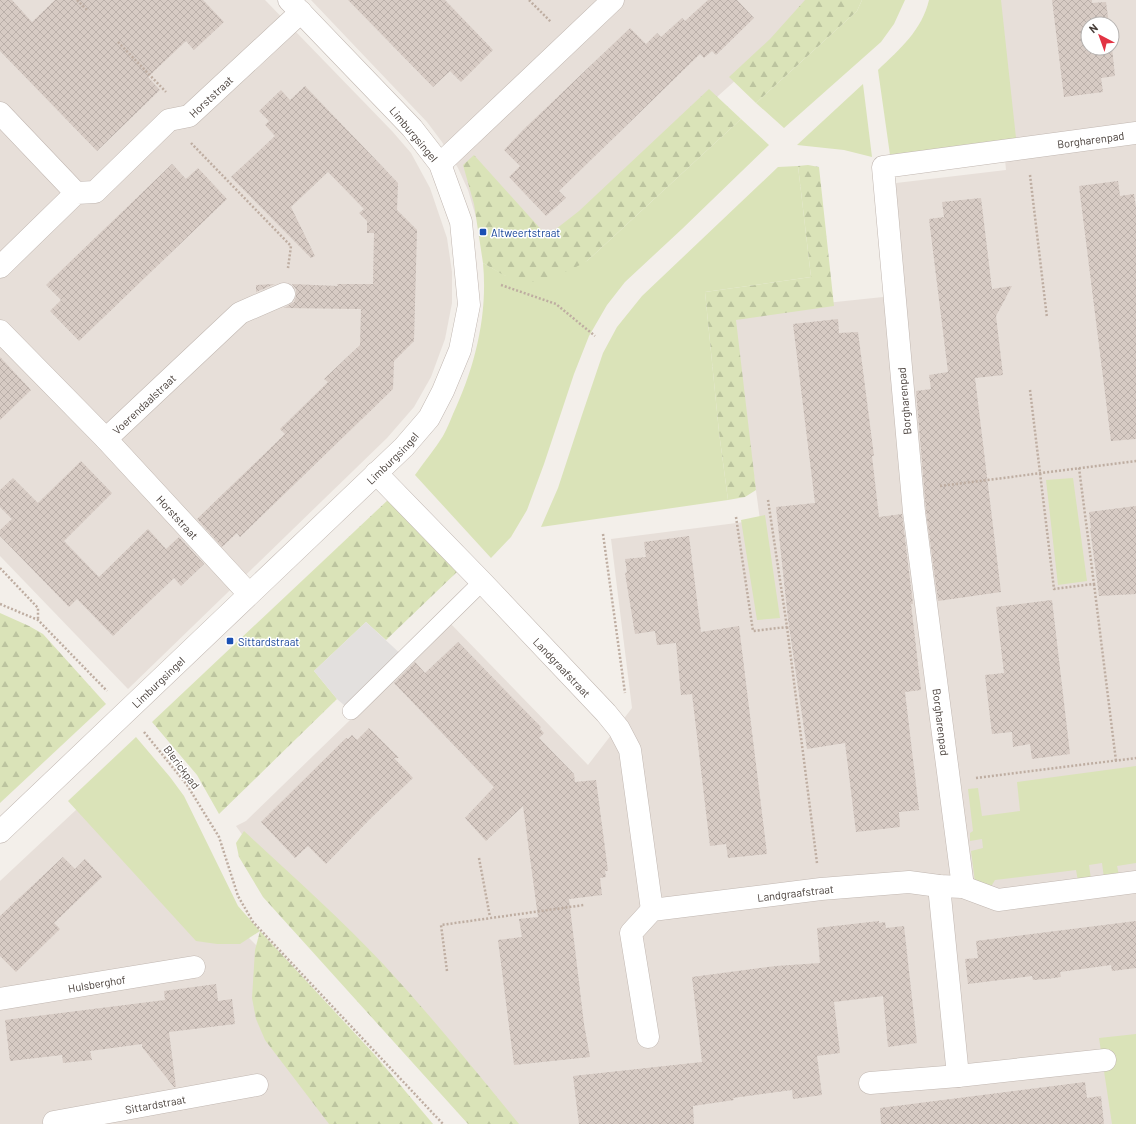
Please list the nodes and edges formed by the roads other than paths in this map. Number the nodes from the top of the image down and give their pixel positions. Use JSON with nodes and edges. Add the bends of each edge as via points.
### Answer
{"nodes":[{"id":1,"x":613,"y":0,"type":"edge"},
{"id":2,"x":295,"y":6,"type":"edge"},
{"id":3,"x":0,"y":113,"type":"edge"},
{"id":4,"x":1136,"y":134,"type":"edge"},
{"id":5,"x":440,"y":164,"type":"junction"},
{"id":6,"x":76,"y":193,"type":"junction"},
{"id":7,"x":0,"y":267,"type":"edge"},
{"id":8,"x":284,"y":294,"type":"road end"},
{"id":9,"x":0,"y":331,"type":"edge"},
{"id":10,"x":106,"y":439,"type":"junction"},
{"id":11,"x":376,"y":474,"type":"junction"},
{"id":12,"x":482,"y":582,"type":"junction"},
{"id":13,"x":249,"y":594,"type":"junction"},
{"id":14,"x":351,"y":711,"type":"dead end"},
{"id":15,"x":0,"y":832,"type":"edge"},
{"id":16,"x":1136,"y":882,"type":"edge"},
{"id":17,"x":939,"y":886,"type":"junction"},
{"id":18,"x":963,"y":887,"type":"junction"},
{"id":19,"x":652,"y":910,"type":"junction"},
{"id":20,"x":194,"y":967,"type":"dead end"},
{"id":21,"x":0,"y":999,"type":"edge"},
{"id":22,"x":648,"y":1037,"type":"dead end"},
{"id":23,"x":1105,"y":1060,"type":"dead end"},
{"id":24,"x":958,"y":1076,"type":"junction"},
{"id":25,"x":870,"y":1083,"type":"dead end"},
{"id":26,"x":257,"y":1085,"type":"dead end"},
{"id":27,"x":51,"y":1123,"type":"edge"}],
"edges":[{"from":1,"to":5,"type":"street"},
{"from":2,"to":5,"type":"street","name":"Limburgsingel","via":[[412,128]]},
{"from":2,"to":6,"type":"street","name":"Horststraat","via":[[189,116],[169,120],[95,192]]},
{"from":3,"to":6,"type":"street"},
{"from":4,"to":18,"type":"street","name":"Borgharenpad","via":[[883,167],[914,512]]},
{"from":5,"to":11,"type":"street","name":"Limburgsingel","via":[[461,222],[469,306],[460,350],[429,418]]},
{"from":6,"to":7,"type":"street"},
{"from":8,"to":10,"type":"street","name":"Voerendaalstraat","via":[[240,313]]},
{"from":9,"to":10,"type":"street","name":"Voerendaalstraat"},
{"from":10,"to":13,"type":"street","name":"Horststraat"},
{"from":11,"to":12,"type":"street","name":"Landgraafstraat"},
{"from":11,"to":13,"type":"street","name":"Limburgsingel"},
{"from":12,"to":14,"type":"lane"},
{"from":12,"to":19,"type":"street","name":"Landgraafstraat","via":[[606,713],[619,729],[630,750]]},
{"from":13,"to":15,"type":"street","name":"Limburgsingel"},
{"from":16,"to":18,"type":"street","name":"Landgraafstraat","via":[[998,900]]},
{"from":17,"to":18,"type":"street","name":"Landgraafstraat"},
{"from":17,"to":19,"type":"street","name":"Landgraafstraat","via":[[909,882],[821,888]]},
{"from":17,"to":24,"type":"street"},
{"from":19,"to":22,"type":"street","via":[[632,933]]},
{"from":20,"to":21,"type":"street","name":"Hulsberghof"},
{"from":23,"to":24,"type":"street"},
{"from":24,"to":25,"type":"street"},
{"from":26,"to":27,"type":"street","name":"Sittardstraat"}]}
